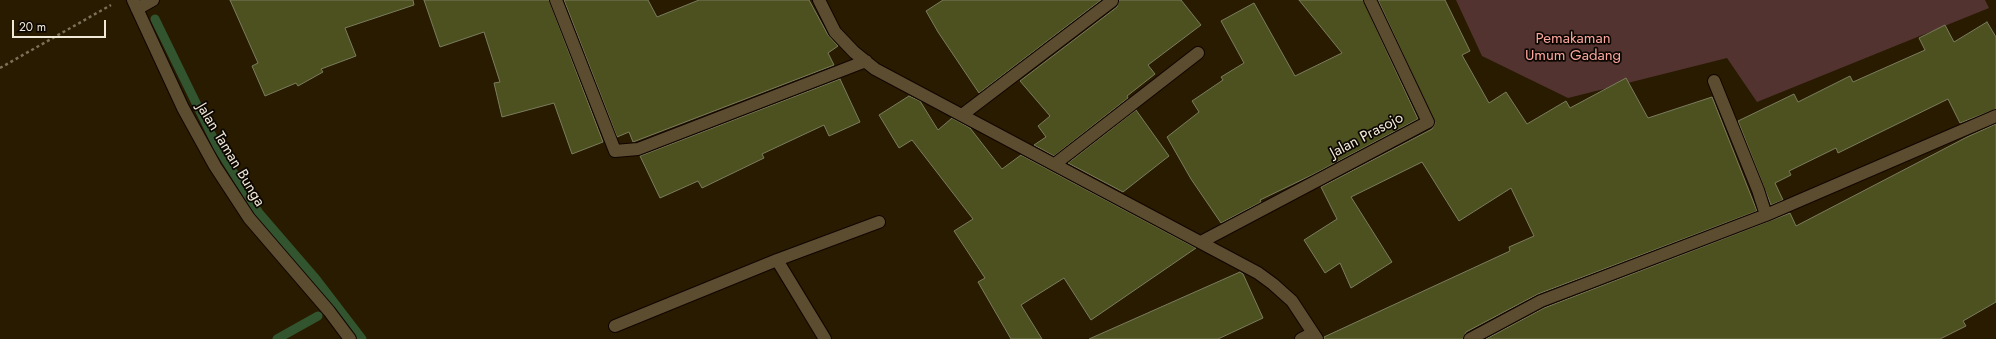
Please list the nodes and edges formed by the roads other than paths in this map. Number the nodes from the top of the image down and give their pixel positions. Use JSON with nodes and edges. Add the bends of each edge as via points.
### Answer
{"nodes":[{"id":1,"x":153,"y":0,"type":"edge"},
{"id":2,"x":556,"y":0,"type":"edge"},
{"id":3,"x":819,"y":0,"type":"edge"},
{"id":4,"x":1370,"y":0,"type":"edge"},
{"id":5,"x":1112,"y":1,"type":"edge"},
{"id":6,"x":135,"y":4,"type":"edge"},
{"id":7,"x":1198,"y":53,"type":"dead end"},
{"id":8,"x":866,"y":61,"type":"junction"},
{"id":9,"x":1714,"y":81,"type":"dead end"},
{"id":10,"x":962,"y":115,"type":"junction"},
{"id":11,"x":1996,"y":116,"type":"edge"},
{"id":12,"x":1055,"y":164,"type":"junction"},
{"id":13,"x":1766,"y":215,"type":"junction"},
{"id":14,"x":879,"y":222,"type":"dead end"},
{"id":15,"x":1201,"y":242,"type":"junction"},
{"id":16,"x":777,"y":260,"type":"junction"},
{"id":17,"x":615,"y":326,"type":"dead end"},
{"id":18,"x":1315,"y":336,"type":"edge"},
{"id":19,"x":350,"y":339,"type":"edge"},
{"id":20,"x":825,"y":339,"type":"edge"},
{"id":21,"x":1301,"y":339,"type":"edge"},
{"id":22,"x":1470,"y":339,"type":"edge"}],
"edges":[{"from":1,"to":6,"type":"street"},
{"from":2,"to":8,"type":"street","via":[[615,151],[638,149]]},
{"from":3,"to":8,"type":"street","via":[[835,32]]},
{"from":4,"to":15,"type":"street","name":"Jalan Prasojo","via":[[1428,122]]},
{"from":5,"to":10,"type":"street"},
{"from":6,"to":19,"type":"street","name":"Jalan Taman Bunga","via":[[182,108],[215,166],[249,218]]},
{"from":7,"to":12,"type":"street"},
{"from":8,"to":10,"type":"street","via":[[875,69]]},
{"from":9,"to":13,"type":"street"},
{"from":10,"to":12,"type":"street"},
{"from":11,"to":13,"type":"street"},
{"from":12,"to":15,"type":"street"},
{"from":13,"to":22,"type":"street","via":[[1541,301]]},
{"from":14,"to":16,"type":"street"},
{"from":15,"to":18,"type":"street","via":[[1274,284],[1292,302]]},
{"from":16,"to":17,"type":"street"},
{"from":16,"to":20,"type":"street"},
{"from":18,"to":21,"type":"street"}]}
